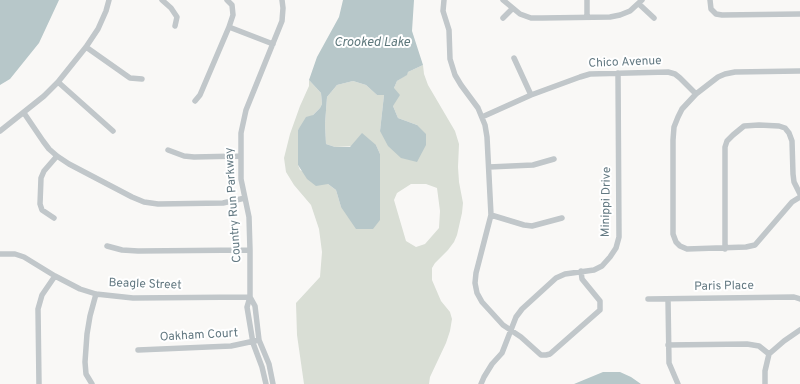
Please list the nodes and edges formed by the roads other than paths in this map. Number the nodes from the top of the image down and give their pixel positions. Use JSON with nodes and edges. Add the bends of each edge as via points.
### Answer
{"nodes":[{"id":1,"x":109,"y":0,"type":"edge"},
{"id":2,"x":162,"y":0,"type":"edge"},
{"id":3,"x":227,"y":0,"type":"edge"},
{"id":4,"x":282,"y":0,"type":"edge"},
{"id":5,"x":444,"y":0,"type":"edge"},
{"id":6,"x":503,"y":0,"type":"edge"},
{"id":7,"x":587,"y":0,"type":"edge"},
{"id":8,"x":710,"y":0,"type":"edge"},
{"id":9,"x":640,"y":2,"type":"edge"},
{"id":10,"x":512,"y":8,"type":"junction"},
{"id":11,"x":800,"y":14,"type":"edge"},
{"id":12,"x":587,"y":17,"type":"junction"},
{"id":13,"x":503,"y":18,"type":"dead end"},
{"id":14,"x":654,"y":18,"type":"dead end"},
{"id":15,"x":175,"y":26,"type":"dead end"},
{"id":16,"x":229,"y":27,"type":"junction"},
{"id":17,"x":273,"y":44,"type":"junction"},
{"id":18,"x":86,"y":47,"type":"junction"},
{"id":19,"x":514,"y":58,"type":"dead end"},
{"id":20,"x":800,"y":71,"type":"edge"},
{"id":21,"x":618,"y":73,"type":"junction"},
{"id":22,"x":142,"y":79,"type":"dead end"},
{"id":23,"x":58,"y":82,"type":"junction"},
{"id":24,"x":696,"y":94,"type":"junction"},
{"id":25,"x":531,"y":95,"type":"junction"},
{"id":26,"x":195,"y":102,"type":"dead end"},
{"id":27,"x":24,"y":112,"type":"junction"},
{"id":28,"x":482,"y":117,"type":"junction"},
{"id":29,"x":0,"y":131,"type":"edge"},
{"id":30,"x":113,"y":131,"type":"dead end"},
{"id":31,"x":168,"y":150,"type":"dead end"},
{"id":32,"x":57,"y":156,"type":"junction"},
{"id":33,"x":240,"y":156,"type":"junction"},
{"id":34,"x":554,"y":159,"type":"dead end"},
{"id":35,"x":489,"y":166,"type":"junction"},
{"id":36,"x":800,"y":195,"type":"edge"},
{"id":37,"x":245,"y":198,"type":"junction"},
{"id":38,"x":491,"y":215,"type":"junction"},
{"id":39,"x":54,"y":218,"type":"dead end"},
{"id":40,"x":562,"y":218,"type":"dead end"},
{"id":41,"x":107,"y":246,"type":"dead end"},
{"id":42,"x":726,"y":248,"type":"junction"},
{"id":43,"x":250,"y":250,"type":"junction"},
{"id":44,"x":0,"y":254,"type":"edge"},
{"id":45,"x":581,"y":271,"type":"junction"},
{"id":46,"x":55,"y":276,"type":"junction"},
{"id":47,"x":96,"y":294,"type":"junction"},
{"id":48,"x":250,"y":296,"type":"junction"},
{"id":49,"x":648,"y":299,"type":"dead end"},
{"id":50,"x":668,"y":299,"type":"junction"},
{"id":51,"x":800,"y":299,"type":"edge"},
{"id":52,"x":510,"y":330,"type":"junction"},
{"id":53,"x":800,"y":330,"type":"edge"},
{"id":54,"x":259,"y":340,"type":"junction"},
{"id":55,"x":253,"y":343,"type":"junction"},
{"id":56,"x":668,"y":344,"type":"junction"},
{"id":57,"x":138,"y":350,"type":"dead end"},
{"id":58,"x":769,"y":354,"type":"junction"},
{"id":59,"x":39,"y":384,"type":"edge"},
{"id":60,"x":92,"y":384,"type":"edge"},
{"id":61,"x":266,"y":384,"type":"edge"},
{"id":62,"x":273,"y":384,"type":"edge"},
{"id":63,"x":481,"y":384,"type":"edge"},
{"id":64,"x":678,"y":384,"type":"edge"},
{"id":65,"x":765,"y":384,"type":"edge"}],
"edges":[{"from":1,"to":18,"type":"street","via":[[98,29]]},
{"from":2,"to":15,"type":"street","via":[[177,17]]},
{"from":3,"to":16,"type":"street","via":[[232,5],[233,15]]},
{"from":4,"to":17,"type":"street","name":"Country Run Parkway","via":[[282,21]]},
{"from":5,"to":28,"type":"street","via":[[443,11],[449,30],[450,59],[455,75]]},
{"from":6,"to":10,"type":"street"},
{"from":7,"to":12,"type":"street"},
{"from":8,"to":11,"type":"street","via":[[711,9],[722,15]]},
{"from":9,"to":12,"type":"street","via":[[630,11],[620,15]]},
{"from":9,"to":14,"type":"street"},
{"from":10,"to":12,"type":"street","via":[[531,18]]},
{"from":10,"to":13,"type":"street"},
{"from":16,"to":17,"type":"street"},
{"from":16,"to":26,"type":"street"},
{"from":17,"to":33,"type":"street","name":"Country Run Parkway","via":[[246,110]]},
{"from":18,"to":22,"type":"street","via":[[130,78]]},
{"from":18,"to":23,"type":"street"},
{"from":19,"to":25,"type":"street"},
{"from":20,"to":24,"type":"street","via":[[734,72],[718,77]]},
{"from":21,"to":24,"type":"street","name":"Chico Avenue","via":[[668,72],[675,74]]},
{"from":21,"to":25,"type":"street","name":"Chico Avenue","via":[[590,74]]},
{"from":21,"to":45,"type":"street","name":"Minippi Drive","via":[[619,238],[616,248],[602,266],[594,270]]},
{"from":23,"to":27,"type":"street"},
{"from":23,"to":30,"type":"street"},
{"from":24,"to":42,"type":"street","via":[[682,109],[674,128],[674,234],[676,242],[687,249]]},
{"from":25,"to":28,"type":"street","name":"Chico Avenue"},
{"from":27,"to":29,"type":"street"},
{"from":27,"to":32,"type":"street","via":[[43,141]]},
{"from":28,"to":35,"type":"street","via":[[487,137]]},
{"from":31,"to":33,"type":"street","via":[[194,157]]},
{"from":32,"to":37,"type":"street","via":[[144,202],[223,203]]},
{"from":32,"to":39,"type":"street","via":[[41,178],[40,204],[42,210]]},
{"from":33,"to":37,"type":"street","name":"Country Run Parkway"},
{"from":34,"to":35,"type":"street","via":[[533,165]]},
{"from":35,"to":38,"type":"street"},
{"from":36,"to":42,"type":"street","via":[[755,245]]},
{"from":36,"to":42,"type":"street","via":[[794,182],[792,141],[785,128],[744,126],[727,141],[725,147]]},
{"from":37,"to":43,"type":"street","name":"Country Run Parkway","via":[[249,217]]},
{"from":38,"to":40,"type":"street","via":[[532,226]]},
{"from":38,"to":52,"type":"street","via":[[476,273],[476,293]]},
{"from":41,"to":43,"type":"street","via":[[138,251]]},
{"from":43,"to":48,"type":"street","name":"Country Run Parkway"},
{"from":44,"to":46,"type":"street","name":"Beagle Street","via":[[24,257]]},
{"from":45,"to":52,"type":"street","name":"Minippi Drive","via":[[556,278],[522,309]]},
{"from":45,"to":52,"type":"street","via":[[582,279],[600,301],[600,310],[550,354],[541,354]]},
{"from":46,"to":47,"type":"street","name":"Beagle Street"},
{"from":46,"to":59,"type":"street","via":[[42,295],[38,309]]},
{"from":47,"to":48,"type":"street","name":"Beagle Street","via":[[133,298]]},
{"from":47,"to":60,"type":"street","via":[[87,334],[85,362],[86,374]]},
{"from":48,"to":54,"type":"street","name":"Country Run Parkway","via":[[255,306]]},
{"from":48,"to":55,"type":"street","name":"Country Run Parkway","via":[[247,307]]},
{"from":49,"to":50,"type":"street","name":"Paris Place"},
{"from":50,"to":51,"type":"street","name":"Paris Place"},
{"from":50,"to":56,"type":"street"},
{"from":52,"to":63,"type":"street","name":"Minippi Drive","via":[[502,353],[492,364]]},
{"from":53,"to":58,"type":"street"},
{"from":54,"to":55,"type":"street","name":"Oakham Court"},
{"from":54,"to":62,"type":"street","name":"Country Run Parkway","via":[[269,364]]},
{"from":55,"to":57,"type":"street","name":"Oakham Court"},
{"from":55,"to":61,"type":"street","name":"Country Run Parkway"},
{"from":56,"to":58,"type":"street","via":[[747,344],[759,346]]},
{"from":56,"to":64,"type":"street","via":[[669,362]]},
{"from":58,"to":65,"type":"street"}]}
